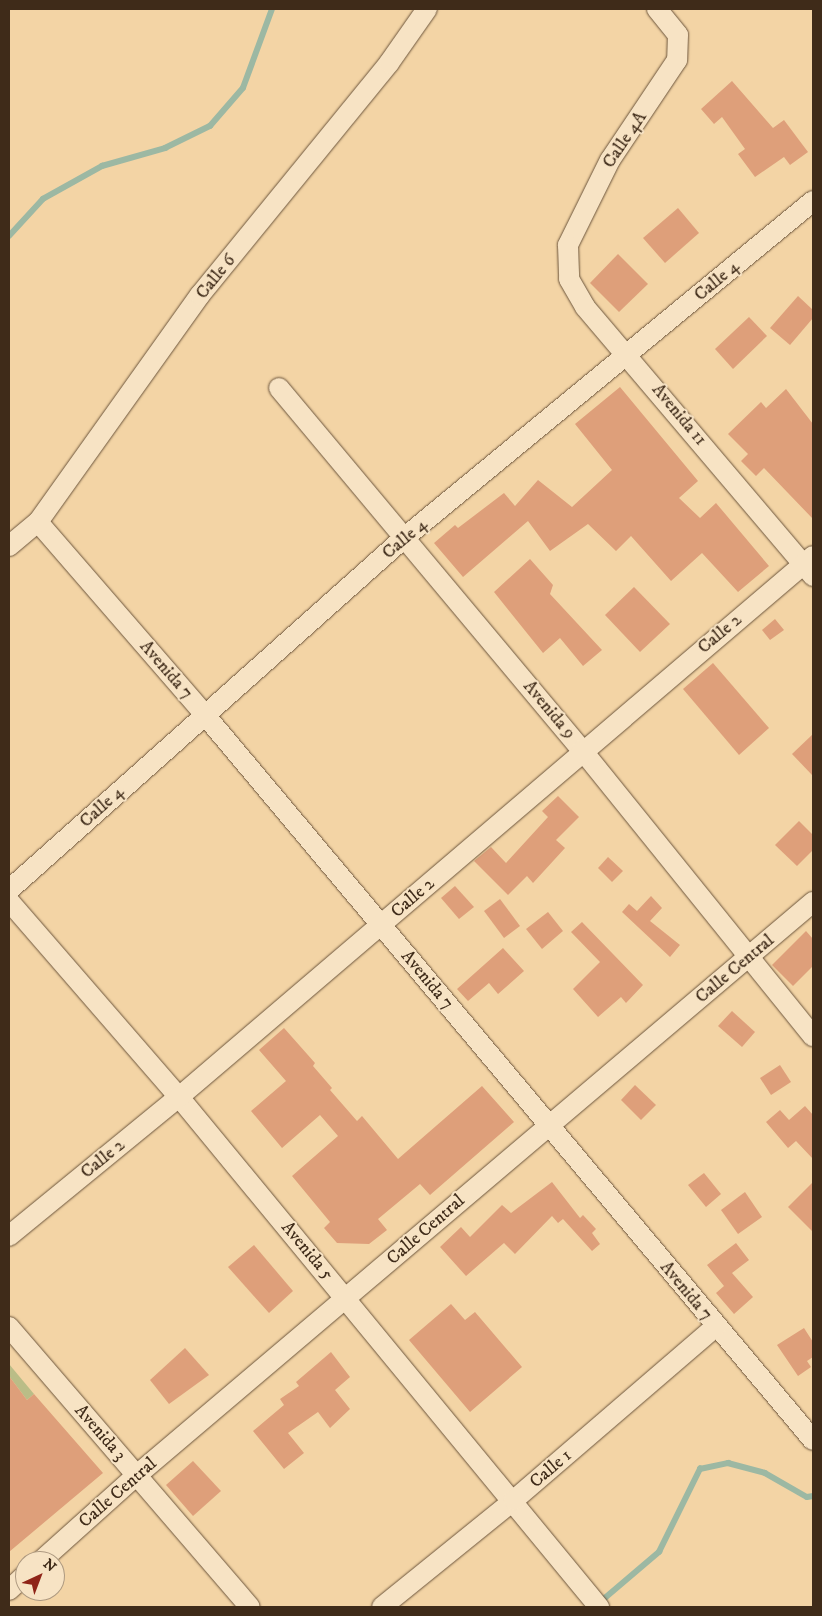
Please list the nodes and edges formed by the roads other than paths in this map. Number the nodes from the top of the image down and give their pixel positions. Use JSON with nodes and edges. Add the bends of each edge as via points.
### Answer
{"nodes":[{"id":1,"x":427,"y":9,"type":"edge"},
{"id":2,"x":657,"y":9,"type":"edge"},
{"id":3,"x":813,"y":201,"type":"edge"},
{"id":4,"x":568,"y":245,"type":"joint"},
{"id":5,"x":628,"y":354,"type":"junction"},
{"id":6,"x":279,"y":388,"type":"dead end"},
{"id":7,"x":38,"y":522,"type":"junction"},
{"id":8,"x":404,"y":538,"type":"junction"},
{"id":9,"x":9,"y":546,"type":"edge"},
{"id":10,"x":810,"y":566,"type":"edge"},
{"id":11,"x":205,"y":715,"type":"junction"},
{"id":12,"x":582,"y":750,"type":"junction"},
{"id":13,"x":9,"y":890,"type":"edge"},
{"id":14,"x":9,"y":901,"type":"edge"},
{"id":15,"x":813,"y":902,"type":"edge"},
{"id":16,"x":381,"y":925,"type":"junction"},
{"id":17,"x":750,"y":957,"type":"junction"},
{"id":18,"x":813,"y":1036,"type":"edge"},
{"id":19,"x":179,"y":1097,"type":"junction"},
{"id":20,"x":548,"y":1125,"type":"junction"},
{"id":21,"x":9,"y":1236,"type":"edge"},
{"id":22,"x":346,"y":1298,"type":"junction"},
{"id":23,"x":9,"y":1326,"type":"edge"},
{"id":24,"x":716,"y":1326,"type":"junction"},
{"id":25,"x":813,"y":1440,"type":"edge"},
{"id":26,"x":137,"y":1475,"type":"junction"},
{"id":27,"x":514,"y":1500,"type":"junction"},
{"id":28,"x":52,"y":1551,"type":"edge"},
{"id":29,"x":250,"y":1607,"type":"edge"},
{"id":30,"x":382,"y":1607,"type":"edge"},
{"id":31,"x":600,"y":1607,"type":"edge"}],
"edges":[{"from":1,"to":7,"type":"street","name":"Calle 6","via":[[389,63],[200,295]]},
{"from":2,"to":4,"type":"street","name":"Calle 4A","via":[[678,36],[677,60],[610,160]]},
{"from":3,"to":5,"type":"street","name":"Calle 4"},
{"from":4,"to":5,"type":"street","name":"Avenida 11","via":[[569,279],[585,306]]},
{"from":5,"to":8,"type":"street","name":"Calle 4"},
{"from":5,"to":10,"type":"street","name":"Avenida 11"},
{"from":6,"to":8,"type":"street","name":"Avenida 9"},
{"from":7,"to":9,"type":"street","name":"Calle 6"},
{"from":7,"to":11,"type":"street","name":"Avenida 7"},
{"from":8,"to":11,"type":"street","name":"Calle 4"},
{"from":8,"to":12,"type":"street","name":"Avenida 9"},
{"from":10,"to":12,"type":"street","name":"Calle 2"},
{"from":11,"to":13,"type":"street","name":"Calle 4"},
{"from":11,"to":16,"type":"street","name":"Avenida 7"},
{"from":12,"to":16,"type":"street","name":"Calle 2"},
{"from":12,"to":17,"type":"street","name":"Avenida 9"},
{"from":14,"to":19,"type":"street","name":"Avenida 5"},
{"from":15,"to":17,"type":"street","name":"Calle Central"},
{"from":16,"to":19,"type":"street","name":"Calle 2"},
{"from":16,"to":20,"type":"street","name":"Avenida 7"},
{"from":17,"to":18,"type":"street","name":"Avenida 9"},
{"from":17,"to":20,"type":"street","name":"Calle Central"},
{"from":19,"to":21,"type":"street","name":"Calle 2"},
{"from":19,"to":22,"type":"street","name":"Avenida 5"},
{"from":20,"to":22,"type":"street","name":"Calle Central"},
{"from":20,"to":24,"type":"street","name":"Avenida 7"},
{"from":22,"to":26,"type":"street","name":"Calle Central"},
{"from":22,"to":27,"type":"street","name":"Avenida 5"},
{"from":23,"to":26,"type":"street","name":"Avenida 3"},
{"from":24,"to":25,"type":"street","name":"Avenida 7"},
{"from":24,"to":27,"type":"street","name":"Calle 1"},
{"from":26,"to":28,"type":"street","name":"Calle Central"},
{"from":26,"to":29,"type":"street","name":"Avenida 3"},
{"from":27,"to":30,"type":"street","name":"Calle 1"},
{"from":27,"to":31,"type":"street","name":"Avenida 5"}]}
